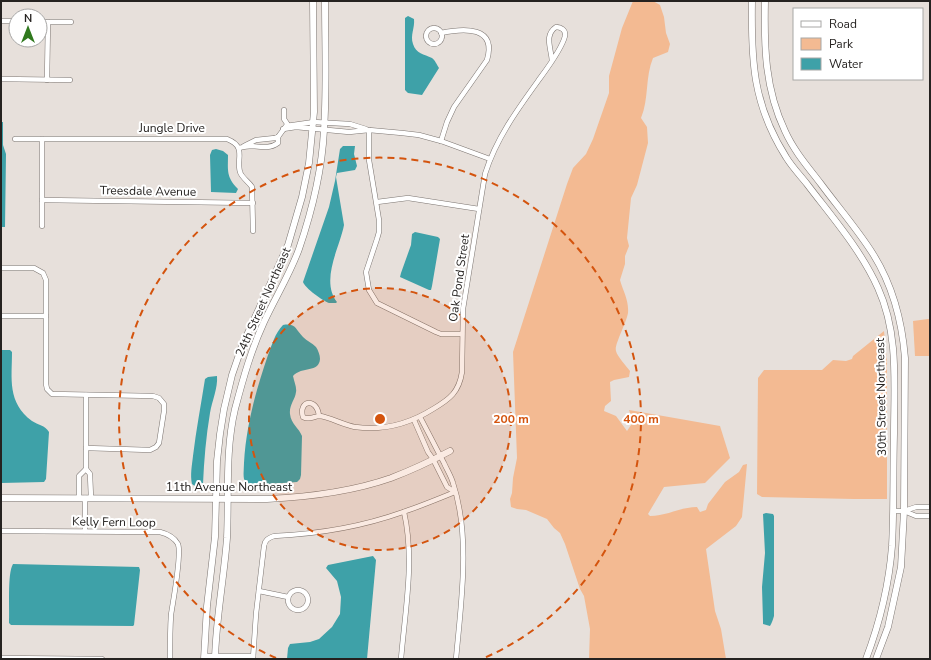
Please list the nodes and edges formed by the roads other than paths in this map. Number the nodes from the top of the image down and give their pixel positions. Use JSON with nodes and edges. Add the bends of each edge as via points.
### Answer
{"nodes":[{"id":1,"x":314,"y":1,"type":"edge"},
{"id":2,"x":325,"y":1,"type":"edge"},
{"id":3,"x":752,"y":1,"type":"edge"},
{"id":4,"x":765,"y":1,"type":"edge"},
{"id":5,"x":48,"y":22,"type":"edge"},
{"id":6,"x":71,"y":22,"type":"dead end"},
{"id":7,"x":441,"y":33,"type":"dead end"},
{"id":8,"x":48,"y":48,"type":"edge"},
{"id":9,"x":552,"y":61,"type":"junction"},
{"id":10,"x":1,"y":79,"type":"edge"},
{"id":11,"x":47,"y":80,"type":"junction"},
{"id":12,"x":70,"y":80,"type":"dead end"},
{"id":13,"x":284,"y":110,"type":"dead end"},
{"id":14,"x":314,"y":122,"type":"junction"},
{"id":15,"x":325,"y":123,"type":"junction"},
{"id":16,"x":288,"y":125,"type":"junction"},
{"id":17,"x":283,"y":130,"type":"junction"},
{"id":18,"x":313,"y":130,"type":"junction"},
{"id":19,"x":324,"y":130,"type":"junction"},
{"id":20,"x":370,"y":130,"type":"junction"},
{"id":21,"x":278,"y":137,"type":"junction"},
{"id":22,"x":15,"y":139,"type":"dead end"},
{"id":23,"x":42,"y":139,"type":"junction"},
{"id":24,"x":441,"y":141,"type":"junction"},
{"id":25,"x":239,"y":148,"type":"junction"},
{"id":26,"x":490,"y":159,"type":"junction"},
{"id":27,"x":42,"y":200,"type":"junction"},
{"id":28,"x":253,"y":202,"type":"junction"},
{"id":29,"x":377,"y":202,"type":"junction"},
{"id":30,"x":479,"y":209,"type":"junction"},
{"id":31,"x":42,"y":226,"type":"dead end"},
{"id":32,"x":253,"y":230,"type":"dead end"},
{"id":33,"x":1,"y":268,"type":"edge"},
{"id":34,"x":1,"y":316,"type":"edge"},
{"id":35,"x":46,"y":316,"type":"junction"},
{"id":36,"x":462,"y":334,"type":"junction"},
{"id":37,"x":86,"y":395,"type":"junction"},
{"id":38,"x":319,"y":416,"type":"dead end"},
{"id":39,"x":420,"y":417,"type":"junction"},
{"id":40,"x":414,"y":420,"type":"junction"},
{"id":41,"x":86,"y":448,"type":"junction"},
{"id":42,"x":450,"y":451,"type":"dead end"},
{"id":43,"x":440,"y":456,"type":"junction"},
{"id":44,"x":433,"y":459,"type":"junction"},
{"id":45,"x":86,"y":469,"type":"junction"},
{"id":46,"x":455,"y":492,"type":"junction"},
{"id":47,"x":1,"y":498,"type":"edge"},
{"id":48,"x":85,"y":498,"type":"junction"},
{"id":49,"x":216,"y":499,"type":"junction"},
{"id":50,"x":227,"y":499,"type":"junction"},
{"id":51,"x":930,"y":507,"type":"edge"},
{"id":52,"x":893,"y":510,"type":"junction"},
{"id":53,"x":904,"y":511,"type":"junction"},
{"id":54,"x":404,"y":512,"type":"junction"},
{"id":55,"x":930,"y":516,"type":"edge"},
{"id":56,"x":1,"y":531,"type":"edge"},
{"id":57,"x":85,"y":532,"type":"junction"},
{"id":58,"x":259,"y":591,"type":"junction"},
{"id":59,"x":288,"y":596,"type":"junction"},
{"id":60,"x":204,"y":657,"type":"edge"},
{"id":61,"x":215,"y":657,"type":"edge"},
{"id":62,"x":1,"y":658,"type":"edge"},
{"id":63,"x":253,"y":658,"type":"edge"},
{"id":64,"x":102,"y":659,"type":"edge"},
{"id":65,"x":170,"y":659,"type":"edge"},
{"id":66,"x":401,"y":659,"type":"edge"},
{"id":67,"x":456,"y":659,"type":"edge"},
{"id":68,"x":866,"y":659,"type":"edge"},
{"id":69,"x":876,"y":659,"type":"edge"}],
"edges":[{"from":1,"to":14,"type":"street","name":"24th Street Northeast"},
{"from":2,"to":15,"type":"street","name":"24th Street Northeast"},
{"from":3,"to":52,"type":"street","name":"30th Street Northeast","via":[[753,65],[767,121],[787,158],[867,266],[886,308],[894,364]]},
{"from":4,"to":53,"type":"street","name":"30th Street Northeast","via":[[765,57],[780,121],[797,153],[874,255],[899,314],[905,358]]},
{"from":5,"to":6,"type":"street"},
{"from":7,"to":24,"type":"street","via":[[473,30],[480,33],[489,46],[487,60],[454,107],[446,122]]},
{"from":8,"to":11,"type":"street"},
{"from":9,"to":9,"type":"street","name":"Oak Pond Street","via":[[549,36],[551,30],[561,27],[565,35]]},
{"from":9,"to":26,"type":"street","name":"Oak Pond Street","via":[[511,119]]},
{"from":10,"to":11,"type":"street"},
{"from":11,"to":12,"type":"street"},
{"from":13,"to":16,"type":"street","via":[[284,119]]},
{"from":14,"to":15,"type":"street"},
{"from":14,"to":16,"type":"street"},
{"from":14,"to":18,"type":"street","name":"24th Street Northeast"},
{"from":15,"to":19,"type":"street","name":"24th Street Northeast"},
{"from":15,"to":20,"type":"street","via":[[350,124]]},
{"from":16,"to":17,"type":"street"},
{"from":17,"to":18,"type":"street","via":[[296,127]]},
{"from":17,"to":21,"type":"street"},
{"from":18,"to":19,"type":"street"},
{"from":18,"to":49,"type":"street","name":"24th Street Northeast","via":[[309,164],[296,220],[232,375],[220,434]]},
{"from":19,"to":20,"type":"street"},
{"from":19,"to":50,"type":"street","name":"24th Street Northeast","via":[[312,203],[300,243],[264,322],[243,378],[231,434]]},
{"from":20,"to":24,"type":"street","via":[[408,133]]},
{"from":20,"to":29,"type":"street","via":[[369,160]]},
{"from":21,"to":25,"type":"street","via":[[253,141]]},
{"from":21,"to":25,"type":"street","via":[[278,143],[272,146]]},
{"from":22,"to":23,"type":"street","name":"Jungle Drive"},
{"from":23,"to":25,"type":"street","name":"Jungle Drive","via":[[224,138]]},
{"from":23,"to":27,"type":"street"},
{"from":24,"to":26,"type":"street"},
{"from":25,"to":28,"type":"street","via":[[240,172],[252,187]]},
{"from":26,"to":30,"type":"street","name":"Oak Pond Street"},
{"from":27,"to":28,"type":"street","name":"Treesdale Avenue"},
{"from":27,"to":31,"type":"street"},
{"from":28,"to":32,"type":"street"},
{"from":29,"to":30,"type":"street","via":[[408,198]]},
{"from":29,"to":36,"type":"street","via":[[379,232],[366,272],[372,296],[377,303],[436,332]]},
{"from":30,"to":36,"type":"street","name":"Oak Pond Street","via":[[463,309]]},
{"from":33,"to":35,"type":"street","via":[[34,268],[43,273],[46,280]]},
{"from":34,"to":35,"type":"street"},
{"from":35,"to":37,"type":"street","via":[[47,390],[57,395]]},
{"from":36,"to":39,"type":"street","name":"Oak Pond Street","via":[[461,381],[449,399]]},
{"from":37,"to":41,"type":"street"},
{"from":37,"to":41,"type":"street","via":[[156,397],[161,399],[165,407],[160,440],[156,447],[150,450]]},
{"from":38,"to":40,"type":"street","name":"Oak Pond Street","via":[[353,427],[367,428],[396,426]]},
{"from":39,"to":40,"type":"street","name":"Oak Pond Street"},
{"from":39,"to":43,"type":"street"},
{"from":40,"to":44,"type":"street"},
{"from":41,"to":45,"type":"street"},
{"from":42,"to":43,"type":"street","name":"11th Avenue Northeast"},
{"from":43,"to":44,"type":"street","name":"11th Avenue Northeast"},
{"from":43,"to":46,"type":"street"},
{"from":44,"to":46,"type":"street","via":[[447,487]]},
{"from":44,"to":50,"type":"street","name":"11th Avenue Northeast","via":[[390,478],[328,494],[296,498]]},
{"from":45,"to":48,"type":"street","via":[[90,474]]},
{"from":45,"to":48,"type":"street","via":[[80,476]]},
{"from":46,"to":54,"type":"street"},
{"from":46,"to":67,"type":"street","via":[[462,530],[463,564]]},
{"from":47,"to":48,"type":"street","name":"11th Avenue Northeast"},
{"from":48,"to":49,"type":"street","name":"11th Avenue Northeast"},
{"from":48,"to":57,"type":"street"},
{"from":49,"to":50,"type":"street","name":"11th Avenue Northeast"},
{"from":49,"to":60,"type":"street","name":"24th Street Northeast"},
{"from":50,"to":61,"type":"street","name":"24th Street Northeast","via":[[227,536]]},
{"from":51,"to":53,"type":"street","via":[[916,507]]},
{"from":52,"to":53,"type":"street"},
{"from":52,"to":68,"type":"street","name":"30th Street Northeast","via":[[890,567],[875,636]]},
{"from":53,"to":55,"type":"street","via":[[916,516]]},
{"from":53,"to":69,"type":"street","name":"30th Street Northeast","via":[[901,567],[888,627]]},
{"from":54,"to":58,"type":"street","via":[[374,522],[323,532],[269,538],[264,546]]},
{"from":54,"to":66,"type":"street","via":[[409,563]]},
{"from":56,"to":57,"type":"street","name":"Kelly Fern Loop"},
{"from":57,"to":65,"type":"street","name":"Kelly Fern Loop","via":[[160,532],[170,535],[175,540],[179,556],[171,615]]},
{"from":58,"to":59,"type":"street"},
{"from":58,"to":63,"type":"street"},
{"from":59,"to":59,"type":"street","via":[[290,606],[296,610],[305,607],[308,601],[307,594],[302,590],[295,589]]},
{"from":60,"to":61,"type":"street"},
{"from":61,"to":63,"type":"street"},
{"from":62,"to":64,"type":"street"}]}
